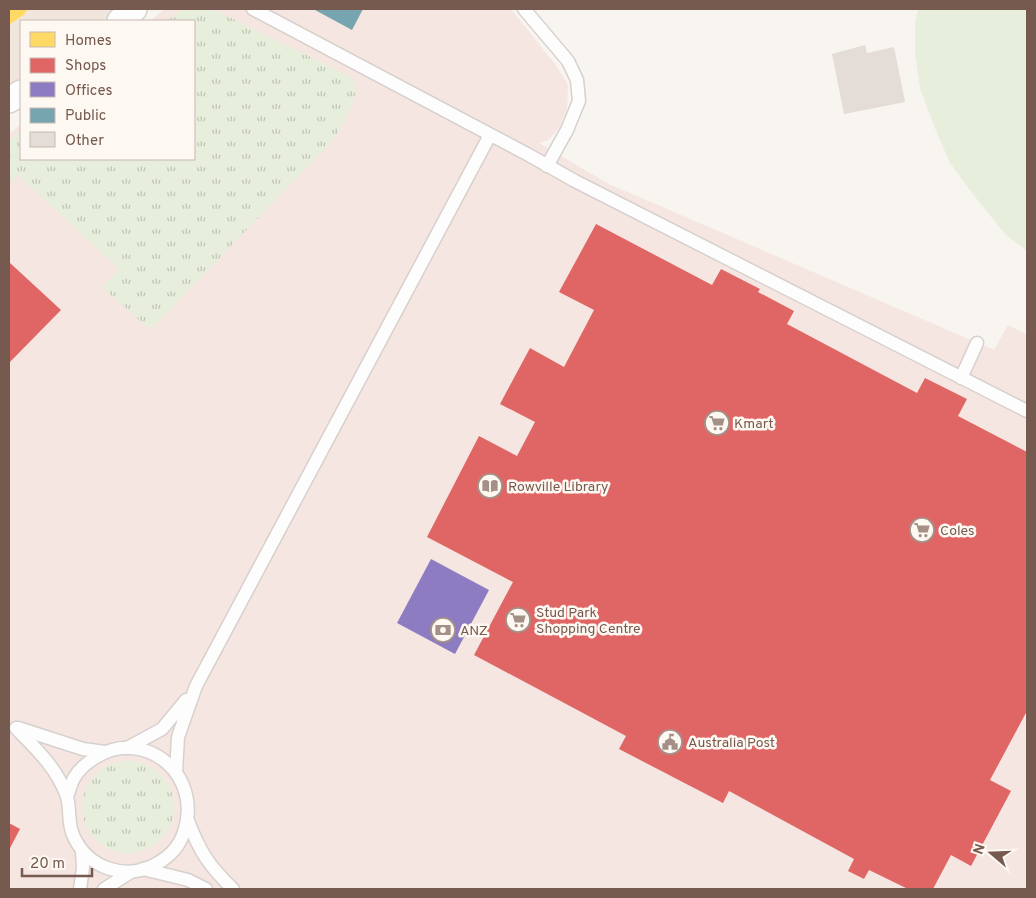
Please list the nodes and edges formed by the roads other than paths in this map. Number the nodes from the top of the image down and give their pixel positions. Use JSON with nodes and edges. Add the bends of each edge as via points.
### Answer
{"nodes":[{"id":1,"x":134,"y":9,"type":"edge"},
{"id":2,"x":253,"y":9,"type":"edge"},
{"id":3,"x":524,"y":9,"type":"edge"},
{"id":4,"x":121,"y":20,"type":"edge"},
{"id":5,"x":20,"y":94,"type":"edge"},
{"id":6,"x":9,"y":100,"type":"edge"},
{"id":7,"x":490,"y":135,"type":"junction"},
{"id":8,"x":547,"y":166,"type":"junction"},
{"id":9,"x":977,"y":343,"type":"dead end"},
{"id":10,"x":961,"y":378,"type":"junction"},
{"id":11,"x":1027,"y":411,"type":"edge"},
{"id":12,"x":196,"y":686,"type":"junction"},
{"id":13,"x":12,"y":726,"type":"edge"},
{"id":14,"x":127,"y":748,"type":"junction"},
{"id":15,"x":105,"y":752,"type":"junction"},
{"id":16,"x":176,"y":772,"type":"junction"},
{"id":17,"x":67,"y":796,"type":"junction"},
{"id":18,"x":188,"y":820,"type":"junction"},
{"id":19,"x":82,"y":852,"type":"junction"},
{"id":20,"x":137,"y":871,"type":"junction"},
{"id":21,"x":80,"y":889,"type":"edge"},
{"id":22,"x":104,"y":889,"type":"edge"},
{"id":23,"x":206,"y":889,"type":"edge"},
{"id":24,"x":233,"y":889,"type":"edge"}],
"edges":[{"from":1,"to":4,"type":"street"},
{"from":2,"to":7,"type":"lane"},
{"from":3,"to":8,"type":"lane","via":[[568,61],[577,80],[579,101]]},
{"from":5,"to":6,"type":"street"},
{"from":7,"to":8,"type":"lane"},
{"from":7,"to":12,"type":"lane"},
{"from":8,"to":10,"type":"lane"},
{"from":9,"to":10,"type":"lane"},
{"from":10,"to":11,"type":"lane"},
{"from":12,"to":14,"type":"lane","via":[[162,729]]},
{"from":12,"to":16,"type":"lane","via":[[178,737]]},
{"from":13,"to":15,"type":"lane","via":[[83,749]]},
{"from":13,"to":17,"type":"lane","via":[[44,757]]},
{"from":14,"to":15,"type":"lane"},
{"from":14,"to":16,"type":"lane","via":[[163,759]]},
{"from":15,"to":17,"type":"lane","via":[[81,770]]},
{"from":16,"to":18,"type":"lane","via":[[185,788]]},
{"from":17,"to":19,"type":"lane","via":[[72,833]]},
{"from":18,"to":20,"type":"lane","via":[[172,853]]},
{"from":18,"to":24,"type":"lane","via":[[206,860]]},
{"from":19,"to":20,"type":"lane","via":[[113,870]]},
{"from":19,"to":21,"type":"lane"},
{"from":20,"to":22,"type":"lane"},
{"from":20,"to":23,"type":"lane","via":[[188,880]]}]}
